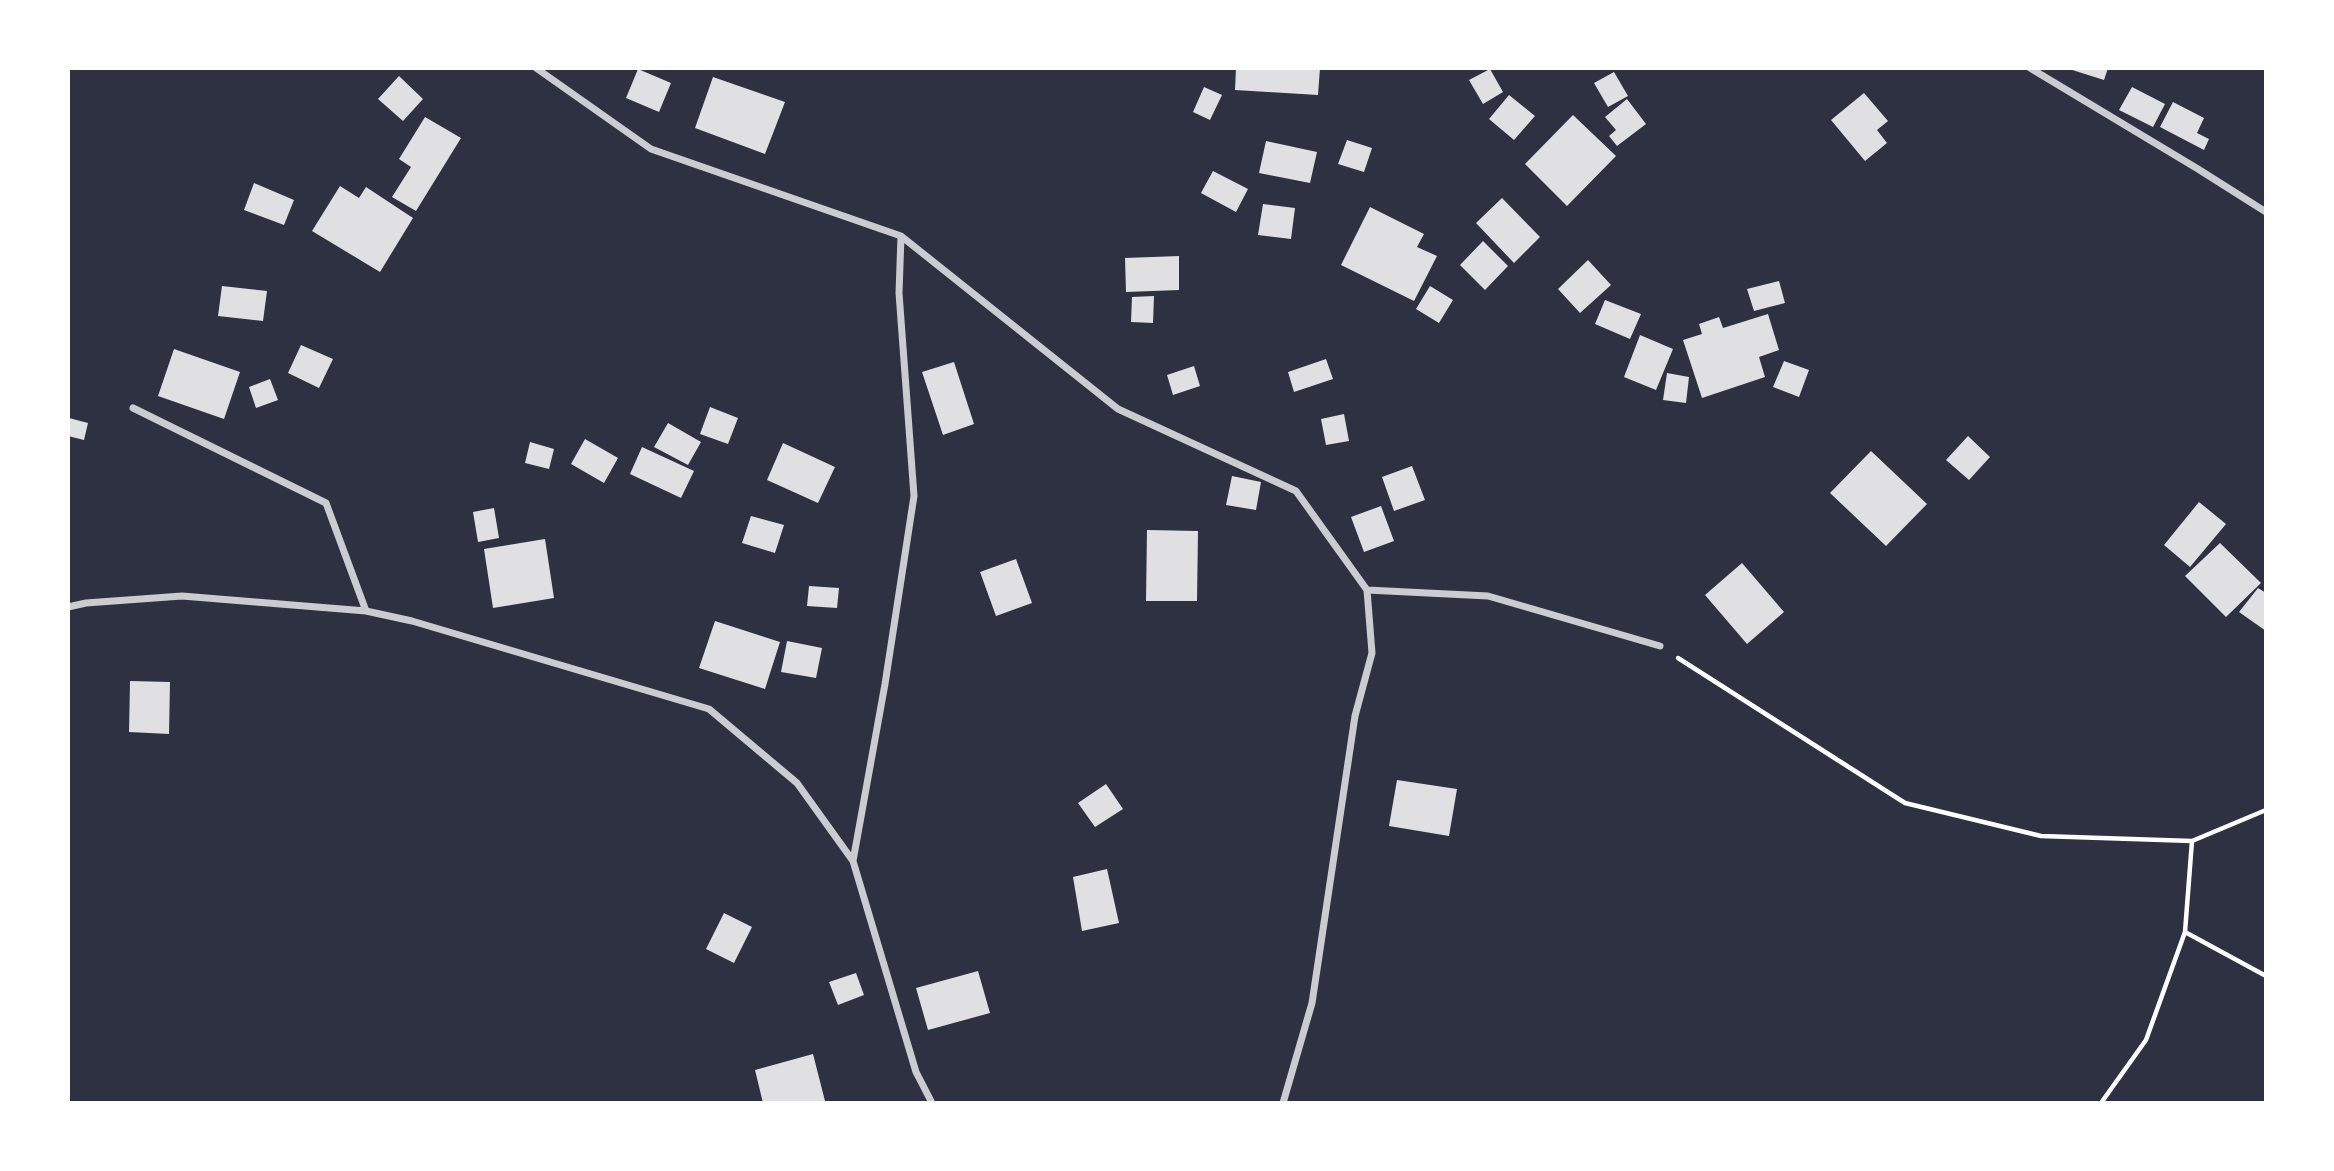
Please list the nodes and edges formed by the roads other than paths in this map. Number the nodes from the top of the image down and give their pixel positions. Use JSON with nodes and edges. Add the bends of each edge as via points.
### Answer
{"nodes":[{"id":1,"x":536,"y":68,"type":"edge"},
{"id":2,"x":2031,"y":68,"type":"edge"},
{"id":3,"x":2266,"y":212,"type":"edge"},
{"id":4,"x":901,"y":236,"type":"junction"},
{"id":5,"x":133,"y":408,"type":"dead end"},
{"id":6,"x":1367,"y":590,"type":"junction"},
{"id":7,"x":68,"y":607,"type":"edge"},
{"id":8,"x":366,"y":611,"type":"junction"},
{"id":9,"x":1660,"y":646,"type":"road end"},
{"id":10,"x":853,"y":860,"type":"junction"},
{"id":11,"x":932,"y":1103,"type":"edge"},
{"id":12,"x":1283,"y":1103,"type":"edge"}],
"edges":[{"from":1,"to":4,"type":"street","via":[[651,149]]},
{"from":2,"to":3,"type":"street"},
{"from":4,"to":6,"type":"street","via":[[1118,409],[1296,491]]},
{"from":4,"to":10,"type":"street","via":[[899,293],[914,496]]},
{"from":5,"to":8,"type":"street","via":[[326,503]]},
{"from":6,"to":9,"type":"street","via":[[1488,596]]},
{"from":6,"to":12,"type":"street","via":[[1373,653],[1355,716],[1312,1003]]},
{"from":7,"to":8,"type":"street","via":[[182,596]]},
{"from":8,"to":10,"type":"street","via":[[709,709],[797,783]]},
{"from":10,"to":11,"type":"street","via":[[916,1072]]}]}
